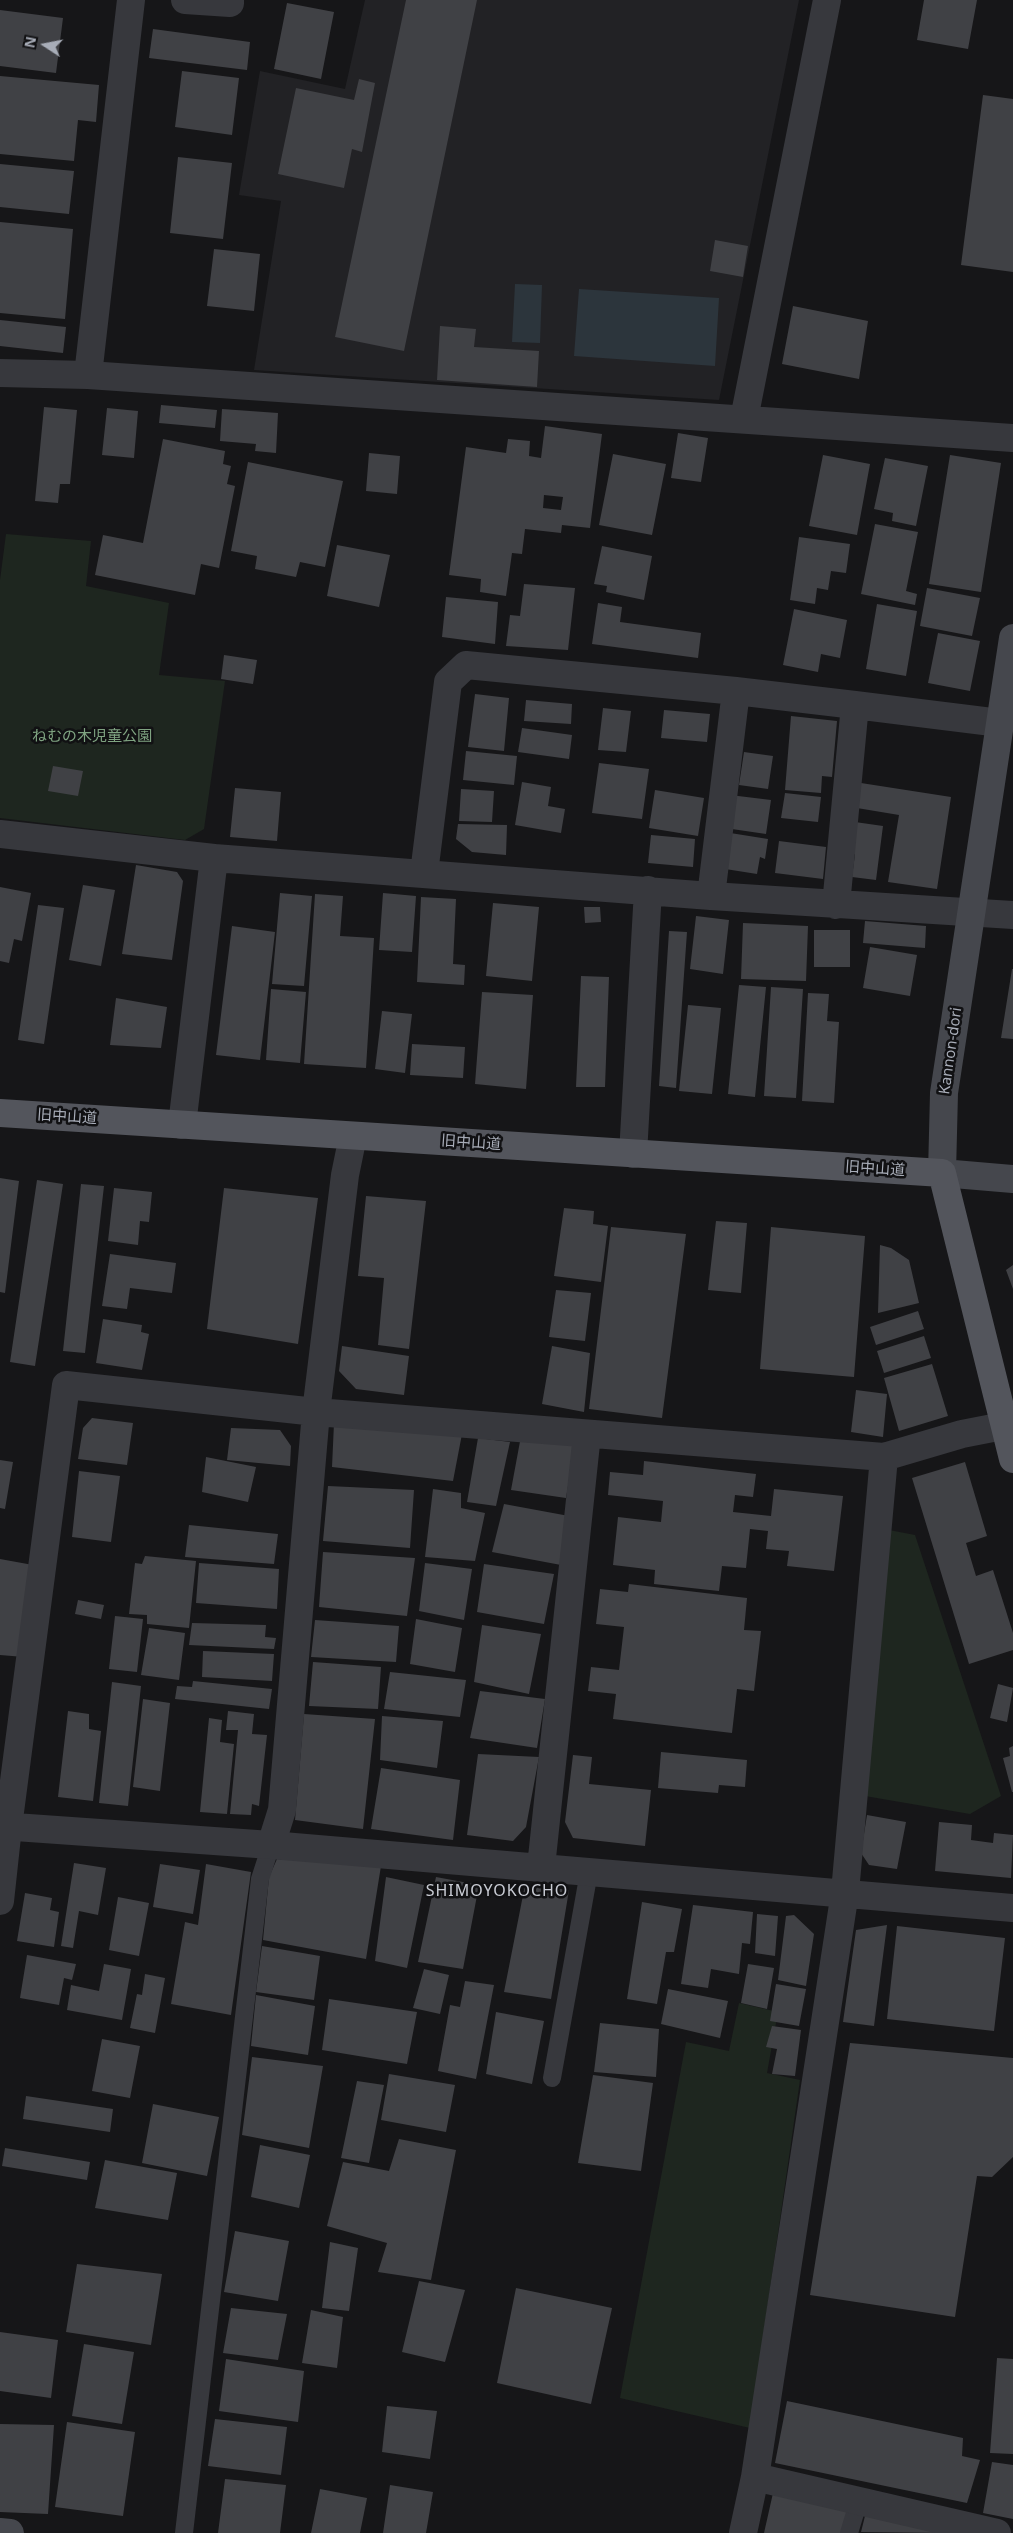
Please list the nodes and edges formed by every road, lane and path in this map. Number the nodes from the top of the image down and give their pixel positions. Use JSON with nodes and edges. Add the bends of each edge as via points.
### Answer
{"nodes":[{"id":1,"x":131,"y":0,"type":"edge"},
{"id":2,"x":185,"y":0,"type":"edge"},
{"id":3,"x":230,"y":0,"type":"edge"},
{"id":4,"x":827,"y":0,"type":"edge"},
{"id":5,"x":0,"y":373,"type":"edge"},
{"id":6,"x":88,"y":375,"type":"junction"},
{"id":7,"x":744,"y":419,"type":"junction"},
{"id":8,"x":1013,"y":438,"type":"edge"},
{"id":9,"x":1013,"y":638,"type":"edge"},
{"id":10,"x":736,"y":691,"type":"junction"},
{"id":11,"x":855,"y":705,"type":"junction"},
{"id":12,"x":1000,"y":723,"type":"junction"},
{"id":13,"x":0,"y":834,"type":"edge"},
{"id":14,"x":214,"y":858,"type":"junction"},
{"id":15,"x":424,"y":873,"type":"junction"},
{"id":16,"x":648,"y":890,"type":"junction"},
{"id":17,"x":711,"y":896,"type":"junction"},
{"id":18,"x":836,"y":905,"type":"junction"},
{"id":19,"x":972,"y":913,"type":"junction"},
{"id":20,"x":1013,"y":915,"type":"edge"},
{"id":21,"x":0,"y":1113,"type":"edge"},
{"id":22,"x":182,"y":1125,"type":"junction"},
{"id":23,"x":353,"y":1136,"type":"junction"},
{"id":24,"x":633,"y":1154,"type":"junction"},
{"id":25,"x":942,"y":1173,"type":"junction"},
{"id":26,"x":1013,"y":1179,"type":"edge"},
{"id":27,"x":316,"y":1412,"type":"junction"},
{"id":28,"x":1003,"y":1426,"type":"junction"},
{"id":29,"x":587,"y":1434,"type":"junction"},
{"id":30,"x":884,"y":1457,"type":"junction"},
{"id":31,"x":1013,"y":1459,"type":"edge"},
{"id":32,"x":4,"y":1826,"type":"edge"},
{"id":33,"x":271,"y":1845,"type":"junction"},
{"id":34,"x":540,"y":1867,"type":"junction"},
{"id":35,"x":589,"y":1872,"type":"junction"},
{"id":36,"x":845,"y":1892,"type":"junction"},
{"id":37,"x":0,"y":1901,"type":"edge"},
{"id":38,"x":1013,"y":1908,"type":"edge"},
{"id":39,"x":552,"y":2078,"type":"dead end"},
{"id":40,"x":755,"y":2477,"type":"junction"},
{"id":41,"x":859,"y":2500,"type":"junction"},
{"id":42,"x":0,"y":2532,"type":"edge"},
{"id":43,"x":10,"y":2533,"type":"edge"},
{"id":44,"x":184,"y":2533,"type":"edge"},
{"id":45,"x":742,"y":2533,"type":"edge"},
{"id":46,"x":849,"y":2533,"type":"edge"},
{"id":47,"x":997,"y":2533,"type":"edge"}],
"edges":[{"from":1,"to":6,"type":"street"},
{"from":2,"to":3,"type":"street","via":[[230,4]]},
{"from":4,"to":7,"type":"street"},
{"from":5,"to":6,"type":"street"},
{"from":6,"to":7,"type":"street"},
{"from":7,"to":8,"type":"street"},
{"from":9,"to":12,"type":"street","name":"Kannon-dori"},
{"from":10,"to":11,"type":"street"},
{"from":10,"to":15,"type":"street","via":[[466,665],[448,682]]},
{"from":10,"to":17,"type":"street"},
{"from":11,"to":12,"type":"street"},
{"from":11,"to":18,"type":"street"},
{"from":12,"to":19,"type":"street","name":"Kannon-dori"},
{"from":13,"to":14,"type":"street"},
{"from":14,"to":15,"type":"street"},
{"from":14,"to":22,"type":"street"},
{"from":15,"to":16,"type":"street"},
{"from":16,"to":17,"type":"street"},
{"from":16,"to":24,"type":"street"},
{"from":17,"to":18,"type":"street"},
{"from":18,"to":19,"type":"street"},
{"from":19,"to":20,"type":"street"},
{"from":19,"to":25,"type":"street","name":"Kannon-dori","via":[[944,1093]]},
{"from":21,"to":22,"type":"main road","name":"旧中山道"},
{"from":22,"to":23,"type":"main road","name":"旧中山道"},
{"from":23,"to":24,"type":"main road","name":"旧中山道"},
{"from":23,"to":27,"type":"street"},
{"from":24,"to":25,"type":"main road","name":"旧中山道"},
{"from":25,"to":26,"type":"street"},
{"from":25,"to":28,"type":"main road","name":"Kannon-dori"},
{"from":27,"to":29,"type":"street"},
{"from":27,"to":32,"type":"street","via":[[66,1385]]},
{"from":27,"to":33,"type":"street","via":[[282,1810]]},
{"from":28,"to":30,"type":"street","via":[[962,1434]]},
{"from":28,"to":31,"type":"main road","name":"Kannon-dori"},
{"from":29,"to":30,"type":"street"},
{"from":29,"to":34,"type":"street"},
{"from":30,"to":36,"type":"street"},
{"from":32,"to":33,"type":"street"},
{"from":32,"to":37,"type":"street"},
{"from":33,"to":34,"type":"street"},
{"from":33,"to":44,"type":"lane","via":[[259,1889]]},
{"from":34,"to":35,"type":"street"},
{"from":35,"to":36,"type":"street"},
{"from":35,"to":39,"type":"lane"},
{"from":36,"to":38,"type":"street"},
{"from":36,"to":40,"type":"street"},
{"from":40,"to":41,"type":"street"},
{"from":40,"to":45,"type":"street"},
{"from":41,"to":46,"type":"lane"},
{"from":41,"to":47,"type":"street"},
{"from":42,"to":43,"type":"street"}]}
